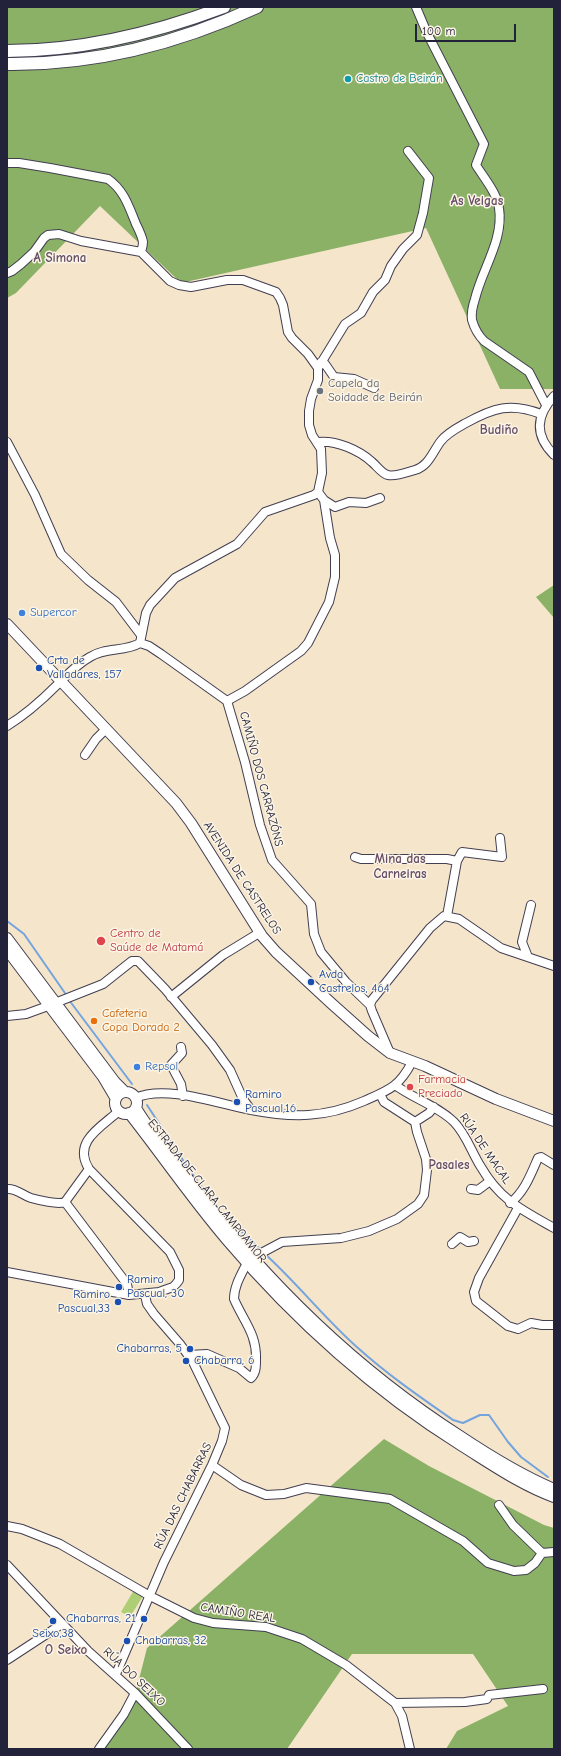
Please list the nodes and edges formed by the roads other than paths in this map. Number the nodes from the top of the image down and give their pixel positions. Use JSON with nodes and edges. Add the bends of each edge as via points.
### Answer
{"nodes":[{"id":1,"x":224,"y":7,"type":"edge"},
{"id":2,"x":257,"y":7,"type":"edge"},
{"id":3,"x":416,"y":7,"type":"edge"},
{"id":4,"x":7,"y":51,"type":"edge"},
{"id":5,"x":7,"y":64,"type":"edge"},
{"id":6,"x":408,"y":151,"type":"dead end"},
{"id":7,"x":7,"y":163,"type":"edge"},
{"id":8,"x":141,"y":252,"type":"junction"},
{"id":9,"x":7,"y":273,"type":"edge"},
{"id":10,"x":320,"y":366,"type":"junction"},
{"id":11,"x":374,"y":388,"type":"dead end"},
{"id":12,"x":554,"y":396,"type":"edge"},
{"id":13,"x":546,"y":404,"type":"junction"},
{"id":14,"x":541,"y":414,"type":"junction"},
{"id":15,"x":7,"y":442,"type":"edge"},
{"id":16,"x":318,"y":442,"type":"junction"},
{"id":17,"x":554,"y":455,"type":"edge"},
{"id":18,"x":318,"y":492,"type":"junction"},
{"id":19,"x":380,"y":498,"type":"dead end"},
{"id":20,"x":324,"y":500,"type":"junction"},
{"id":21,"x":7,"y":624,"type":"edge"},
{"id":22,"x":140,"y":639,"type":"junction"},
{"id":23,"x":61,"y":681,"type":"junction"},
{"id":24,"x":227,"y":700,"type":"junction"},
{"id":25,"x":7,"y":726,"type":"edge"},
{"id":26,"x":106,"y":729,"type":"junction"},
{"id":27,"x":85,"y":755,"type":"dead end"},
{"id":28,"x":500,"y":838,"type":"dead end"},
{"id":29,"x":355,"y":857,"type":"dead end"},
{"id":30,"x":457,"y":861,"type":"junction"},
{"id":31,"x":531,"y":905,"type":"dead end"},
{"id":32,"x":447,"y":916,"type":"junction"},
{"id":33,"x":259,"y":933,"type":"junction"},
{"id":34,"x":7,"y":938,"type":"edge"},
{"id":35,"x":7,"y":950,"type":"edge"},
{"id":36,"x":528,"y":957,"type":"junction"},
{"id":37,"x":554,"y":966,"type":"edge"},
{"id":38,"x":171,"y":997,"type":"junction"},
{"id":39,"x":56,"y":1003,"type":"junction"},
{"id":40,"x":370,"y":1005,"type":"junction"},
{"id":41,"x":7,"y":1016,"type":"edge"},
{"id":42,"x":181,"y":1047,"type":"dead end"},
{"id":43,"x":390,"y":1053,"type":"junction"},
{"id":44,"x":412,"y":1062,"type":"junction"},
{"id":45,"x":395,"y":1085,"type":"junction"},
{"id":46,"x":125,"y":1092,"type":"junction"},
{"id":47,"x":380,"y":1094,"type":"junction"},
{"id":48,"x":183,"y":1096,"type":"junction"},
{"id":49,"x":116,"y":1099,"type":"junction"},
{"id":50,"x":130,"y":1107,"type":"junction"},
{"id":51,"x":434,"y":1108,"type":"junction"},
{"id":52,"x":251,"y":1110,"type":"junction"},
{"id":53,"x":554,"y":1121,"type":"edge"},
{"id":54,"x":416,"y":1122,"type":"junction"},
{"id":55,"x":554,"y":1165,"type":"edge"},
{"id":56,"x":89,"y":1169,"type":"junction"},
{"id":57,"x":490,"y":1181,"type":"junction"},
{"id":58,"x":7,"y":1189,"type":"edge"},
{"id":59,"x":471,"y":1189,"type":"dead end"},
{"id":60,"x":65,"y":1202,"type":"junction"},
{"id":61,"x":510,"y":1203,"type":"junction"},
{"id":62,"x":518,"y":1208,"type":"junction"},
{"id":63,"x":554,"y":1228,"type":"edge"},
{"id":64,"x":474,"y":1241,"type":"dead end"},
{"id":65,"x":452,"y":1244,"type":"dead end"},
{"id":66,"x":253,"y":1259,"type":"junction"},
{"id":67,"x":7,"y":1272,"type":"edge"},
{"id":68,"x":129,"y":1295,"type":"junction"},
{"id":69,"x":145,"y":1295,"type":"junction"},
{"id":70,"x":554,"y":1326,"type":"edge"},
{"id":71,"x":188,"y":1355,"type":"junction"},
{"id":72,"x":212,"y":1465,"type":"junction"},
{"id":73,"x":554,"y":1490,"type":"edge"},
{"id":74,"x":554,"y":1497,"type":"edge"},
{"id":75,"x":499,"y":1505,"type":"dead end"},
{"id":76,"x":7,"y":1526,"type":"edge"},
{"id":77,"x":554,"y":1552,"type":"edge"},
{"id":78,"x":542,"y":1553,"type":"junction"},
{"id":79,"x":7,"y":1565,"type":"edge"},
{"id":80,"x":150,"y":1596,"type":"junction"},
{"id":81,"x":62,"y":1624,"type":"junction"},
{"id":82,"x":7,"y":1660,"type":"edge"},
{"id":83,"x":116,"y":1674,"type":"junction"},
{"id":84,"x":543,"y":1689,"type":"dead end"},
{"id":85,"x":135,"y":1693,"type":"junction"},
{"id":86,"x":395,"y":1703,"type":"junction"},
{"id":87,"x":99,"y":1749,"type":"edge"},
{"id":88,"x":188,"y":1749,"type":"edge"},
{"id":89,"x":410,"y":1749,"type":"edge"}],
"edges":[{"from":1,"to":4,"type":"highway","via":[[188,21],[111,41],[52,50]]},
{"from":2,"to":5,"type":"highway","via":[[192,33],[105,56],[39,64]]},
{"from":3,"to":13,"type":"street","via":[[484,144],[476,165],[499,208],[497,241],[476,294],[472,319],[484,341],[529,372]]},
{"from":6,"to":10,"type":"street","via":[[429,178],[417,235],[403,249],[385,280],[372,292],[361,312],[345,324]]},
{"from":7,"to":8,"type":"street","via":[[108,179],[121,191],[130,206],[143,242]]},
{"from":8,"to":9,"type":"street","via":[[81,241],[59,234],[48,235],[17,269]]},
{"from":8,"to":10,"type":"street","via":[[170,281],[179,285],[191,287],[227,280],[243,280],[276,292],[282,302],[288,332]]},
{"from":10,"to":11,"type":"street","via":[[325,364],[334,377],[354,379]]},
{"from":10,"to":16,"type":"street","via":[[310,405],[309,425]]},
{"from":12,"to":13,"type":"street"},
{"from":13,"to":14,"type":"street"},
{"from":14,"to":16,"type":"street","via":[[506,407],[488,411],[447,434],[422,467],[390,475],[371,460],[347,447],[331,442]]},
{"from":14,"to":17,"type":"street","via":[[542,438]]},
{"from":15,"to":22,"type":"street","via":[[61,554],[116,602]]},
{"from":16,"to":18,"type":"street","via":[[321,449],[322,473]]},
{"from":18,"to":20,"type":"street"},
{"from":18,"to":22,"type":"street","via":[[265,512],[237,544],[175,578],[150,605]]},
{"from":19,"to":20,"type":"street","via":[[366,503],[349,502],[335,507]]},
{"from":20,"to":24,"type":"street","via":[[335,555],[335,577],[329,602],[308,643],[301,651],[245,691]]},
{"from":21,"to":23,"type":"main road","name":"AVENIDA DE CASTRELOS"},
{"from":22,"to":23,"type":"street","via":[[134,646],[95,654],[79,664]]},
{"from":22,"to":24,"type":"street","name":"CAMIÑO DOS CARRAZÓNS"},
{"from":23,"to":25,"type":"street"},
{"from":23,"to":26,"type":"main road","name":"AVENIDA DE CASTRELOS"},
{"from":24,"to":40,"type":"street","name":"CAMIÑO DOS CARRAZÓNS","via":[[260,825],[272,860],[310,904],[314,934],[323,956]]},
{"from":26,"to":27,"type":"street"},
{"from":26,"to":33,"type":"main road","name":"AVENIDA DE CASTRELOS","via":[[187,817]]},
{"from":28,"to":30,"type":"street","via":[[502,857],[462,852]]},
{"from":29,"to":30,"type":"street"},
{"from":30,"to":32,"type":"street"},
{"from":31,"to":36,"type":"street","via":[[522,942]]},
{"from":32,"to":36,"type":"street","via":[[459,919],[498,946]]},
{"from":32,"to":40,"type":"street","via":[[430,928]]},
{"from":33,"to":38,"type":"street","via":[[223,955]]},
{"from":33,"to":43,"type":"main road","name":"AVENIDA DE CASTRELOS","via":[[331,1003]]},
{"from":34,"to":39,"type":"main road","name":"ESTRADA DE CLARA CAMPOAMOR"},
{"from":35,"to":39,"type":"main road","name":"ESTRADA DE CLARA CAMPOAMOR"},
{"from":36,"to":37,"type":"street"},
{"from":38,"to":39,"type":"street","via":[[140,962],[135,960],[103,984]]},
{"from":38,"to":52,"type":"street","via":[[230,1070]]},
{"from":39,"to":41,"type":"street","via":[[26,1014]]},
{"from":39,"to":46,"type":"main road","name":"ESTRADA DE CLARA CAMPOAMOR"},
{"from":39,"to":49,"type":"main road","name":"ESTRADA DE CLARA CAMPOAMOR"},
{"from":40,"to":43,"type":"street"},
{"from":42,"to":48,"type":"street","via":[[182,1053],[172,1065],[181,1084]]},
{"from":43,"to":44,"type":"main road","name":"AVENIDA DE CASTRELOS"},
{"from":44,"to":45,"type":"street"},
{"from":44,"to":53,"type":"main road","name":"AVENIDA DE CASTRELOS"},
{"from":45,"to":47,"type":"street"},
{"from":45,"to":51,"type":"street","name":"RÚA DE MACAL"},
{"from":46,"to":49,"type":"main road"},
{"from":46,"to":50,"type":"main road","name":"ESTRADA DE CLARA CAMPOAMOR","via":[[131,1093]]},
{"from":47,"to":52,"type":"street","via":[[325,1114],[291,1115]]},
{"from":47,"to":54,"type":"street","via":[[384,1102]]},
{"from":48,"to":50,"type":"street","via":[[158,1093]]},
{"from":48,"to":52,"type":"street"},
{"from":49,"to":50,"type":"main road","name":"ESTRADA DE CLARA CAMPOAMOR","via":[[116,1106]]},
{"from":50,"to":56,"type":"street","via":[[95,1131],[86,1142],[82,1153]]},
{"from":50,"to":66,"type":"main road","name":"ESTRADA DE CLARA CAMPOAMOR","via":[[195,1201]]},
{"from":51,"to":54,"type":"street"},
{"from":51,"to":57,"type":"street","name":"RÚA DE MACAL","via":[[455,1123]]},
{"from":54,"to":66,"type":"street","via":[[415,1127],[426,1158],[427,1170],[424,1195],[418,1204],[396,1219],[369,1231],[341,1238],[282,1242]]},
{"from":55,"to":61,"type":"street","via":[[541,1157],[538,1158],[528,1181]]},
{"from":56,"to":60,"type":"street"},
{"from":56,"to":69,"type":"street","via":[[163,1244],[178,1265],[179,1280],[173,1287]]},
{"from":57,"to":59,"type":"street","via":[[478,1190]]},
{"from":57,"to":61,"type":"street","name":"RÚA DE MACAL"},
{"from":58,"to":60,"type":"street","via":[[30,1198],[60,1204]]},
{"from":60,"to":68,"type":"street","via":[[127,1284]]},
{"from":61,"to":62,"type":"street","name":"RÚA DE MACAL"},
{"from":62,"to":63,"type":"street","name":"RÚA DE MACAL"},
{"from":62,"to":70,"type":"street","via":[[479,1278],[474,1297],[508,1326],[518,1329],[531,1323]]},
{"from":64,"to":65,"type":"street","via":[[468,1242],[460,1237]]},
{"from":66,"to":71,"type":"street","via":[[236,1284],[234,1299],[256,1342],[254,1375],[251,1378],[239,1368],[207,1354]]},
{"from":66,"to":73,"type":"main road","name":"ESTRADA DE CLARA CAMPOAMOR","via":[[314,1322],[385,1383],[484,1452]]},
{"from":66,"to":74,"type":"main road","name":"ESTRADA DE CLARA CAMPOAMOR","via":[[314,1332],[381,1389],[480,1458]]},
{"from":67,"to":68,"type":"street"},
{"from":68,"to":69,"type":"street"},
{"from":69,"to":71,"type":"street","name":"RÚA DAS CHABARRAS","via":[[147,1304],[154,1314]]},
{"from":71,"to":72,"type":"street","name":"RÚA DAS CHABARRAS","via":[[225,1428]]},
{"from":72,"to":78,"type":"street","via":[[241,1485],[266,1495],[284,1494],[306,1488],[390,1499],[463,1541],[488,1562],[514,1571],[526,1570]]},
{"from":72,"to":80,"type":"street","name":"RÚA DAS CHABARRAS"},
{"from":75,"to":78,"type":"street","via":[[513,1525]]},
{"from":76,"to":80,"type":"street","name":"CAMIÑO REAL","via":[[60,1544]]},
{"from":77,"to":78,"type":"street"},
{"from":79,"to":81,"type":"street","name":"RÚA DO SEIXO"},
{"from":80,"to":83,"type":"street","name":"RÚA DAS CHABARRAS"},
{"from":80,"to":86,"type":"street","name":"CAMIÑO REAL","via":[[194,1618],[266,1627],[302,1639],[346,1665]]},
{"from":81,"to":82,"type":"street"},
{"from":81,"to":83,"type":"street","name":"RÚA DO SEIXO","via":[[88,1651]]},
{"from":83,"to":85,"type":"street","name":"RÚA DO SEIXO"},
{"from":84,"to":86,"type":"street","via":[[489,1695],[487,1699],[465,1702]]},
{"from":85,"to":87,"type":"street","via":[[124,1714]]},
{"from":85,"to":88,"type":"street","name":"RÚA DO SEIXO"},
{"from":86,"to":89,"type":"street","name":"CAMIÑO REAL","via":[[402,1716]]}]}
